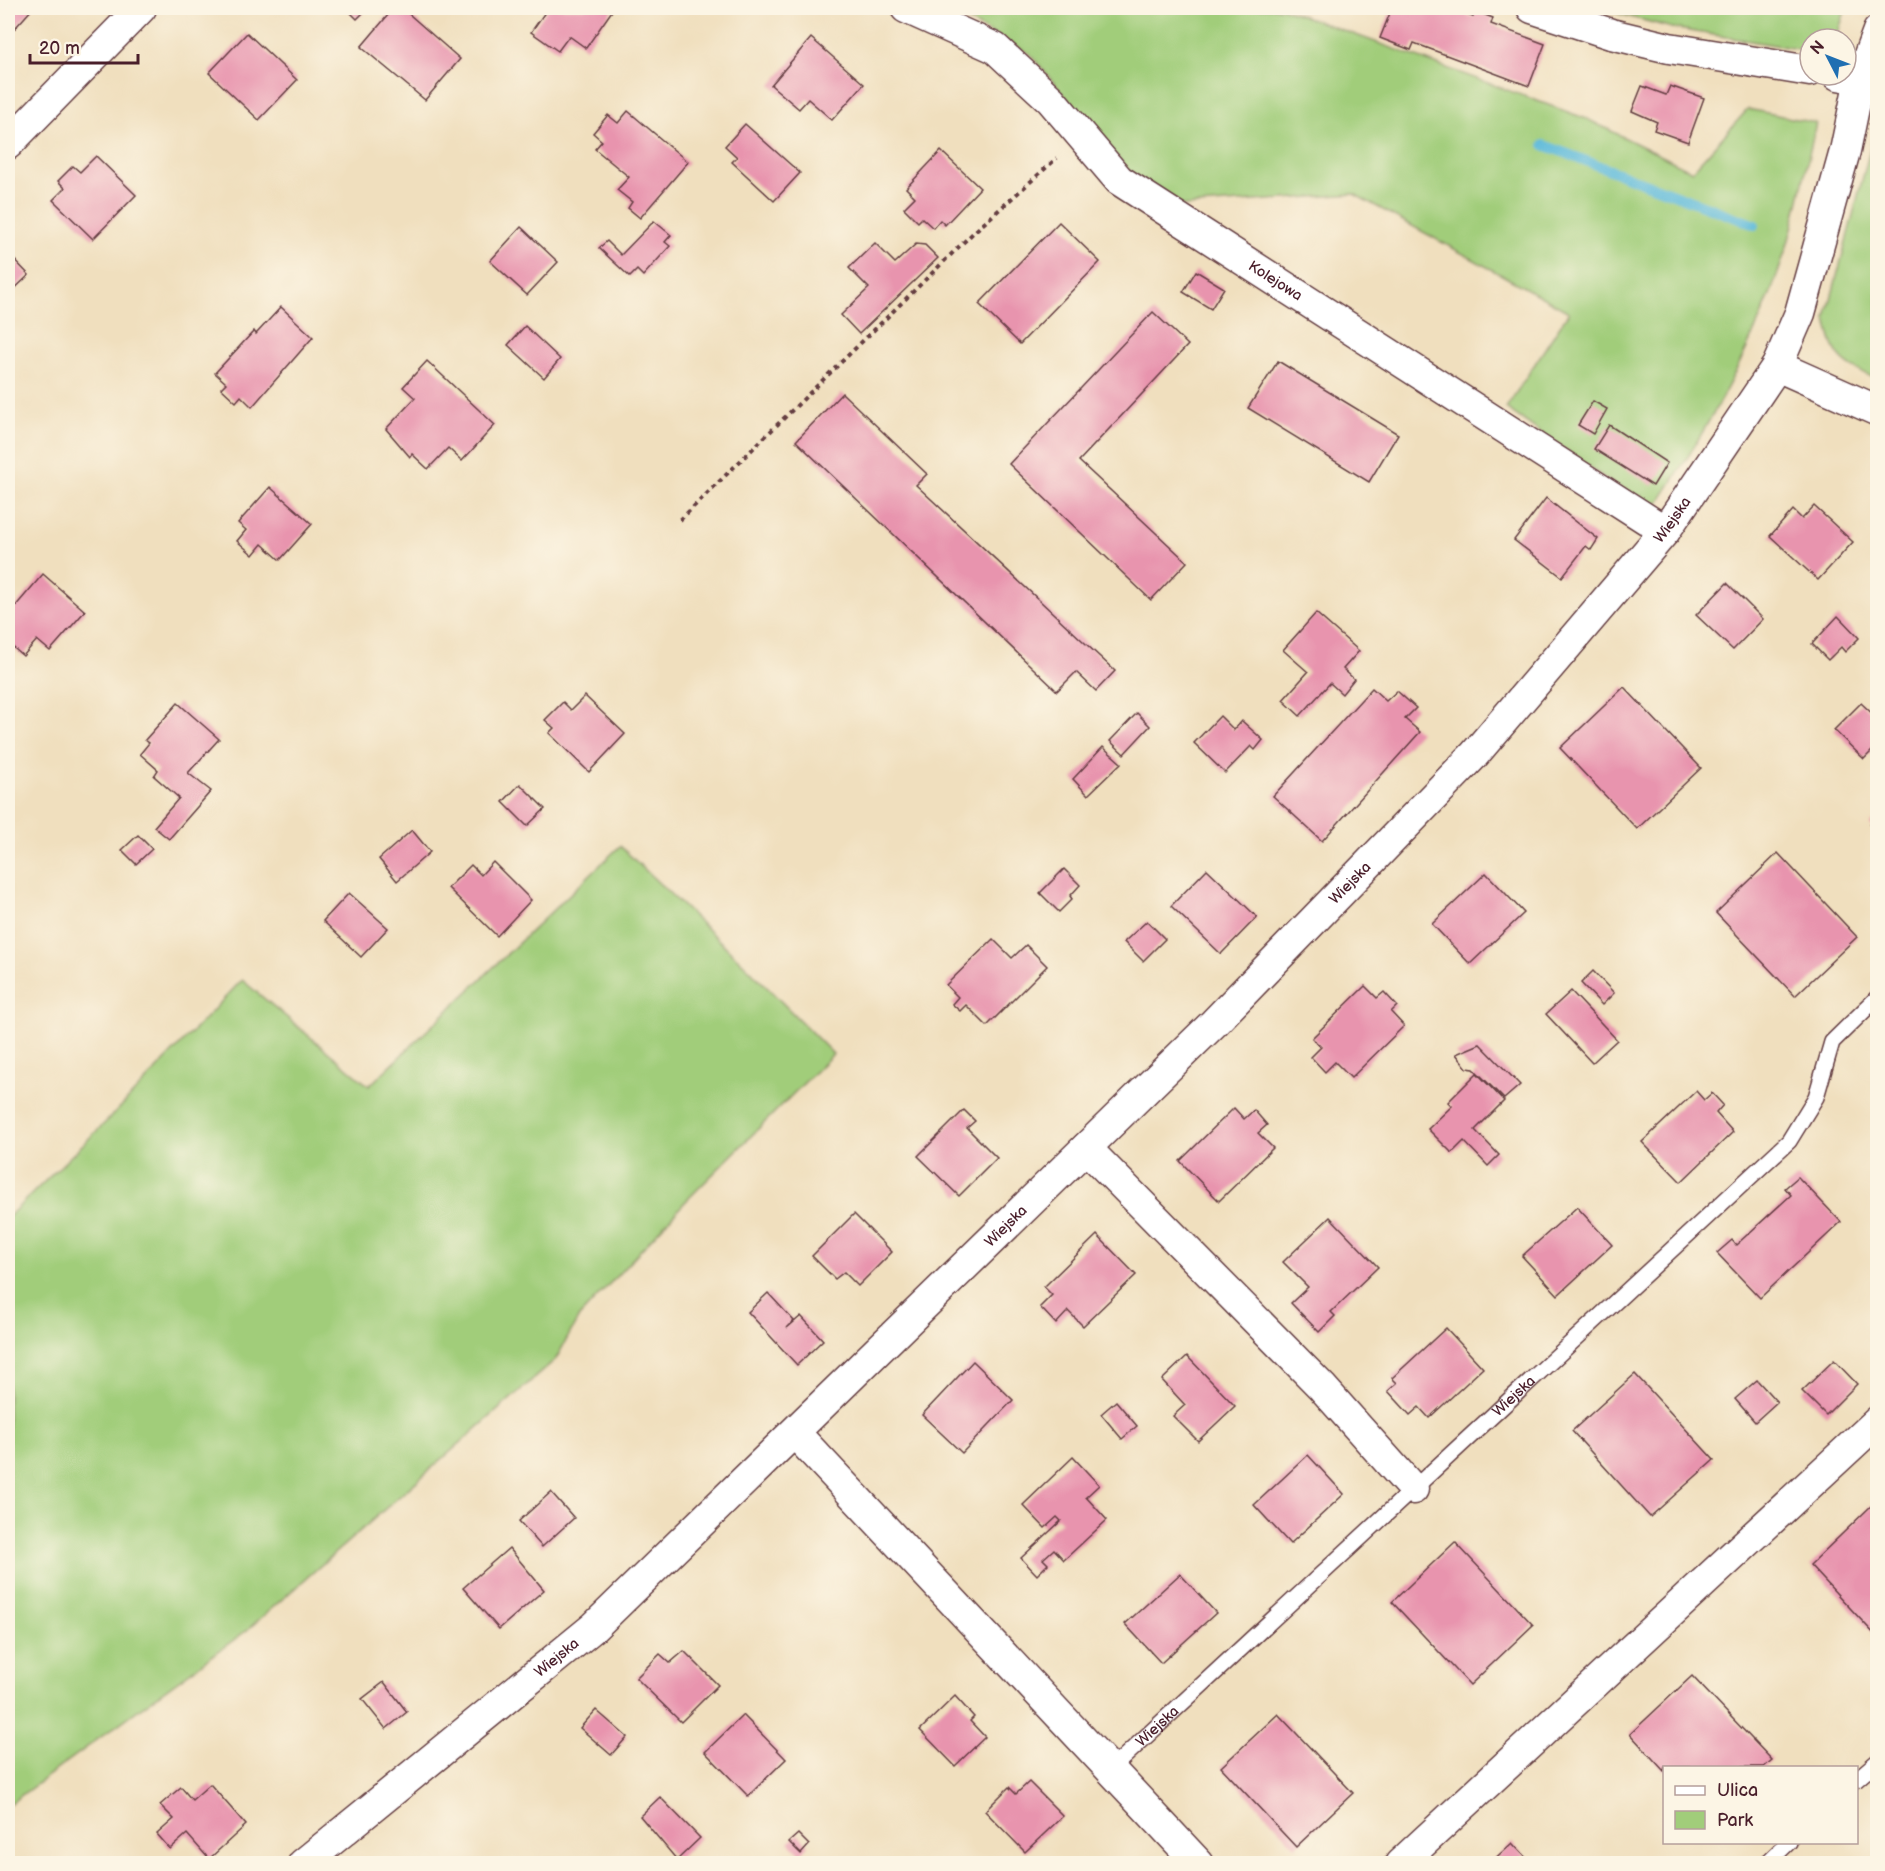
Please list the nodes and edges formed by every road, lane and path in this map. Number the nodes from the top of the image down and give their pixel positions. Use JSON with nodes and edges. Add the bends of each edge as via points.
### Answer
{"nodes":[{"id":1,"x":141,"y":8,"type":"edge"},
{"id":2,"x":906,"y":8,"type":"edge"},
{"id":3,"x":1532,"y":8,"type":"edge"},
{"id":4,"x":1878,"y":31,"type":"edge"},
{"id":5,"x":1858,"y":63,"type":"edge"},
{"id":6,"x":1798,"y":69,"type":"edge"},
{"id":7,"x":1848,"y":87,"type":"edge"},
{"id":8,"x":1084,"y":138,"type":"junction"},
{"id":9,"x":8,"y":144,"type":"edge"},
{"id":10,"x":1777,"y":366,"type":"junction"},
{"id":11,"x":1878,"y":411,"type":"edge"},
{"id":12,"x":680,"y":520,"type":"dead end"},
{"id":13,"x":1665,"y":531,"type":"junction"},
{"id":14,"x":1878,"y":997,"type":"edge"},
{"id":15,"x":1086,"y":1148,"type":"junction"},
{"id":16,"x":1878,"y":1421,"type":"edge"},
{"id":17,"x":795,"y":1433,"type":"junction"},
{"id":18,"x":1413,"y":1489,"type":"junction"},
{"id":19,"x":1878,"y":1761,"type":"edge"},
{"id":20,"x":1111,"y":1769,"type":"junction"},
{"id":21,"x":1858,"y":1779,"type":"edge"},
{"id":22,"x":1787,"y":1844,"type":"edge"},
{"id":23,"x":303,"y":1863,"type":"edge"},
{"id":24,"x":1199,"y":1863,"type":"edge"},
{"id":25,"x":1400,"y":1863,"type":"edge"},
{"id":26,"x":1766,"y":1863,"type":"edge"}],
"edges":[{"from":1,"to":9,"type":"street"},
{"from":2,"to":8,"type":"street","name":"Kolejowa","via":[[995,48],[1051,100]]},
{"from":3,"to":6,"type":"street","via":[[1669,48]]},
{"from":4,"to":5,"type":"street","name":"Wiejska"},
{"from":7,"to":10,"type":"street","name":"Wiejska","via":[[1845,151],[1800,313]]},
{"from":8,"to":12,"type":"path","via":[[1041,169],[974,232]]},
{"from":8,"to":13,"type":"street","name":"Kolejowa","via":[[1119,180]]},
{"from":10,"to":11,"type":"street"},
{"from":10,"to":13,"type":"street","name":"Wiejska"},
{"from":13,"to":15,"type":"street","name":"Wiejska","via":[[1466,764],[1214,1023]]},
{"from":14,"to":18,"type":"lane","name":"Wiejska","via":[[1832,1042],[1816,1097],[1789,1141]]},
{"from":15,"to":17,"type":"street","name":"Wiejska"},
{"from":15,"to":18,"type":"street","via":[[1322,1388]]},
{"from":16,"to":25,"type":"street"},
{"from":17,"to":20,"type":"street"},
{"from":17,"to":23,"type":"street","name":"Wiejska","via":[[594,1627]]},
{"from":18,"to":20,"type":"lane","name":"Wiejska"},
{"from":19,"to":21,"type":"lane"},
{"from":20,"to":24,"type":"street"},
{"from":22,"to":26,"type":"lane"}]}
